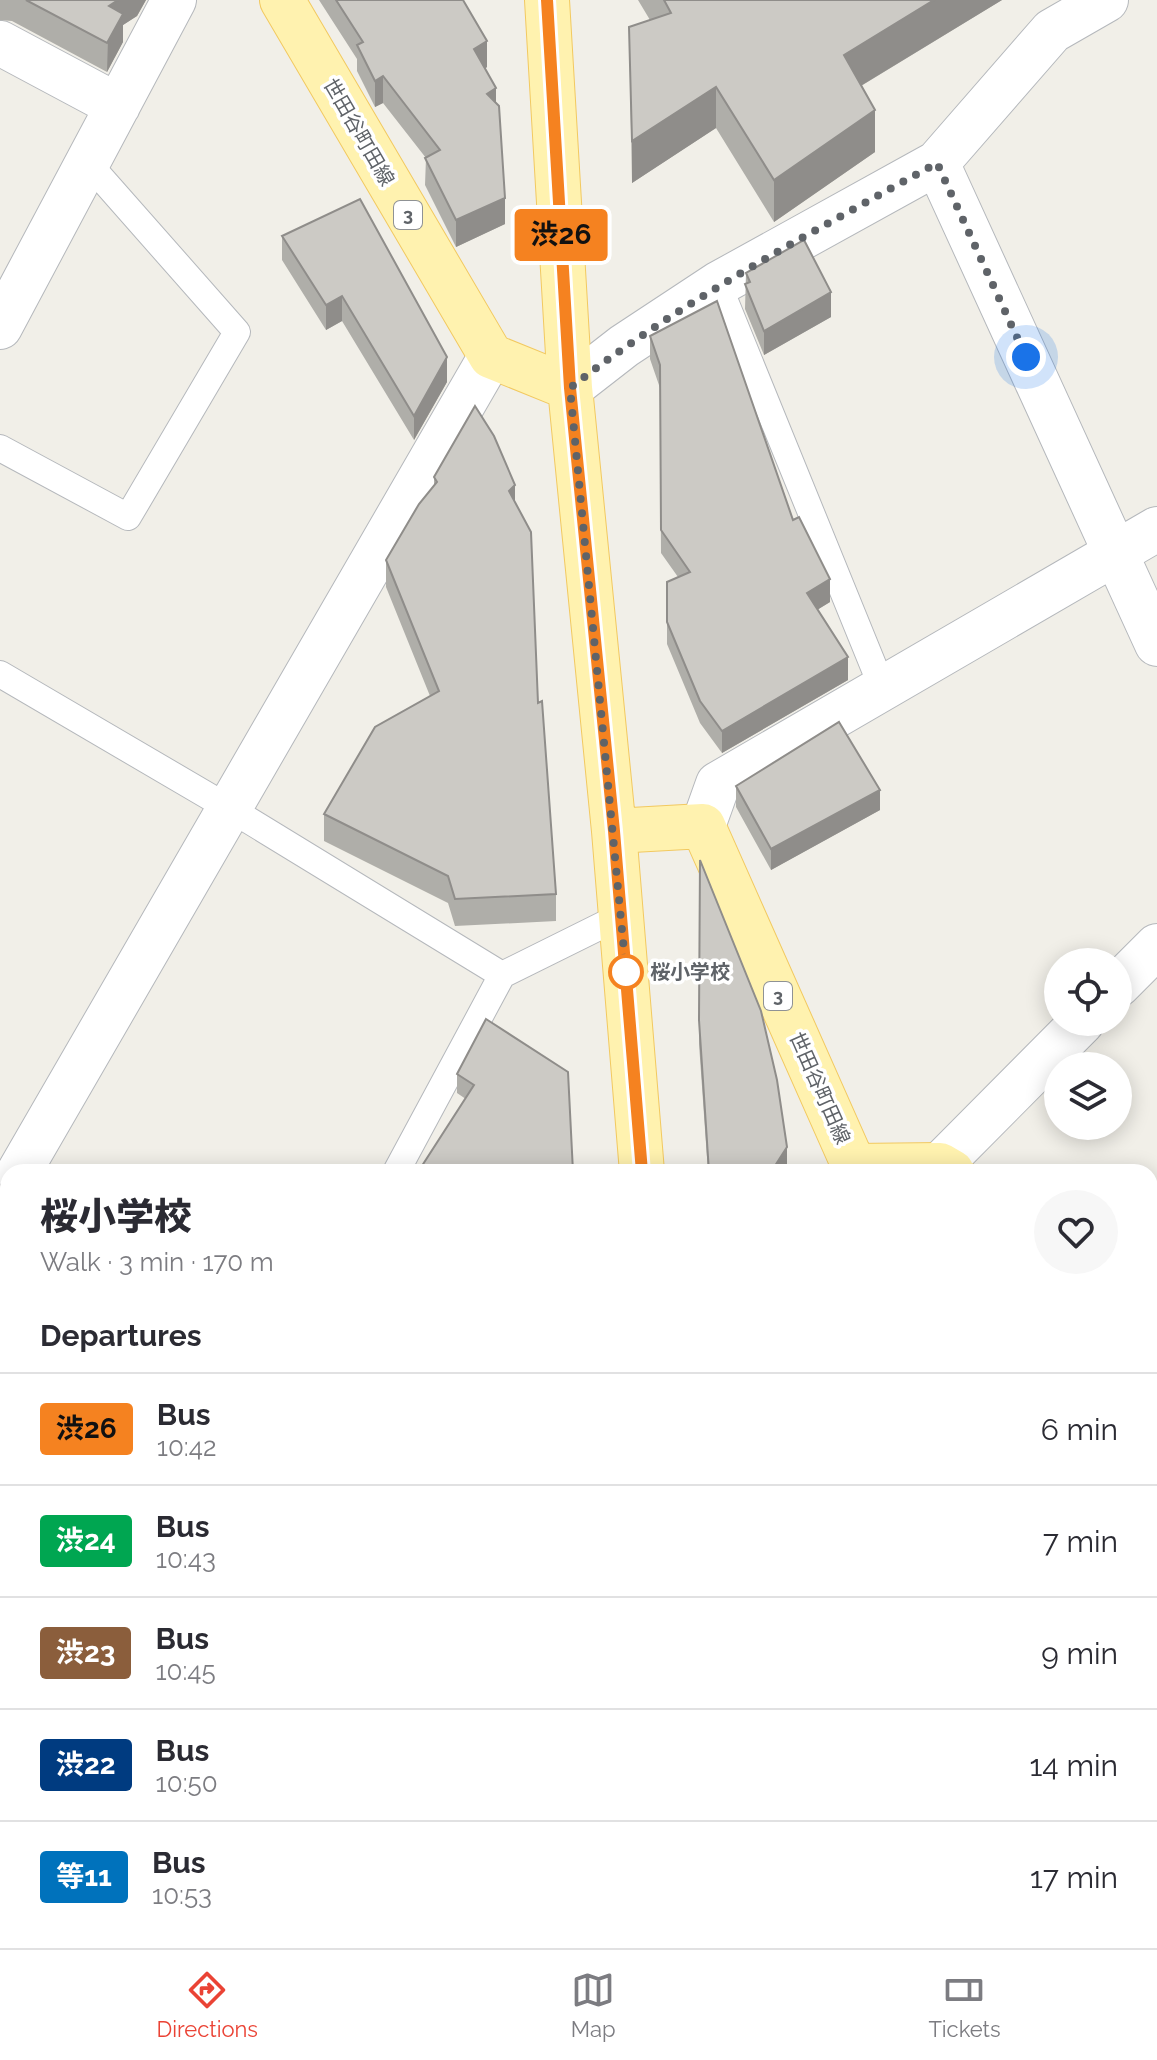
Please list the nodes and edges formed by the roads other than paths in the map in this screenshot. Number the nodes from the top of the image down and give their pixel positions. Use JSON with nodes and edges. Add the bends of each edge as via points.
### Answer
{"nodes":[{"id":1,"x":174,"y":0,"type":"edge"},
{"id":2,"x":282,"y":0,"type":"edge"},
{"id":3,"x":547,"y":0,"type":"edge"},
{"id":4,"x":1106,"y":0,"type":"edge"},
{"id":5,"x":0,"y":43,"type":"edge"},
{"id":6,"x":118,"y":106,"type":"junction"},
{"id":7,"x":88,"y":163,"type":"junction"},
{"id":8,"x":937,"y":163,"type":"junction"},
{"id":9,"x":718,"y":284,"type":"junction"},
{"id":10,"x":0,"y":327,"type":"edge"},
{"id":11,"x":491,"y":356,"type":"junction"},
{"id":12,"x":570,"y":388,"type":"junction"},
{"id":13,"x":0,"y":448,"type":"edge"},
{"id":14,"x":1157,"y":529,"type":"edge"},
{"id":15,"x":1114,"y":552,"type":"junction"},
{"id":16,"x":1157,"y":644,"type":"edge"},
{"id":17,"x":0,"y":674,"type":"edge"},
{"id":18,"x":882,"y":687,"type":"junction"},
{"id":19,"x":227,"y":807,"type":"junction"},
{"id":20,"x":703,"y":826,"type":"junction"},
{"id":21,"x":614,"y":831,"type":"junction"},
{"id":22,"x":621,"y":916,"type":"junction"},
{"id":23,"x":1157,"y":946,"type":"edge"},
{"id":24,"x":1132,"y":971,"type":"edge"},
{"id":25,"x":502,"y":975,"type":"junction"},
{"id":26,"x":1069,"y":1036,"type":"edge"},
{"id":27,"x":24,"y":1164,"type":"edge"},
{"id":28,"x":400,"y":1164,"type":"edge"},
{"id":29,"x":641,"y":1164,"type":"edge"},
{"id":30,"x":849,"y":1164,"type":"edge"},
{"id":31,"x":951,"y":1164,"type":"edge"}],
"edges":[{"from":1,"to":6,"type":"street"},
{"from":2,"to":11,"type":"main road","name":"世田谷町田線","number":"3"},
{"from":3,"to":12,"type":"main road"},
{"from":4,"to":8,"type":"street","via":[[1052,31]]},
{"from":5,"to":6,"type":"street"},
{"from":6,"to":7,"type":"street"},
{"from":7,"to":10,"type":"street"},
{"from":7,"to":13,"type":"lane","via":[[237,332],[128,517]]},
{"from":8,"to":9,"type":"street"},
{"from":8,"to":15,"type":"street"},
{"from":9,"to":12,"type":"street"},
{"from":9,"to":18,"type":"lane"},
{"from":11,"to":12,"type":"main road"},
{"from":11,"to":19,"type":"street"},
{"from":12,"to":21,"type":"main road"},
{"from":14,"to":15,"type":"street"},
{"from":15,"to":16,"type":"street"},
{"from":15,"to":18,"type":"street"},
{"from":17,"to":19,"type":"lane"},
{"from":18,"to":20,"type":"street","via":[[718,784]]},
{"from":19,"to":25,"type":"lane"},
{"from":19,"to":27,"type":"street"},
{"from":20,"to":21,"type":"main road"},
{"from":20,"to":30,"type":"main road","name":"世田谷町田線","number":"3"},
{"from":21,"to":22,"type":"main road"},
{"from":22,"to":25,"type":"lane"},
{"from":22,"to":29,"type":"main road"},
{"from":23,"to":24,"type":"street"},
{"from":25,"to":28,"type":"lane"},
{"from":26,"to":31,"type":"street"}]}
